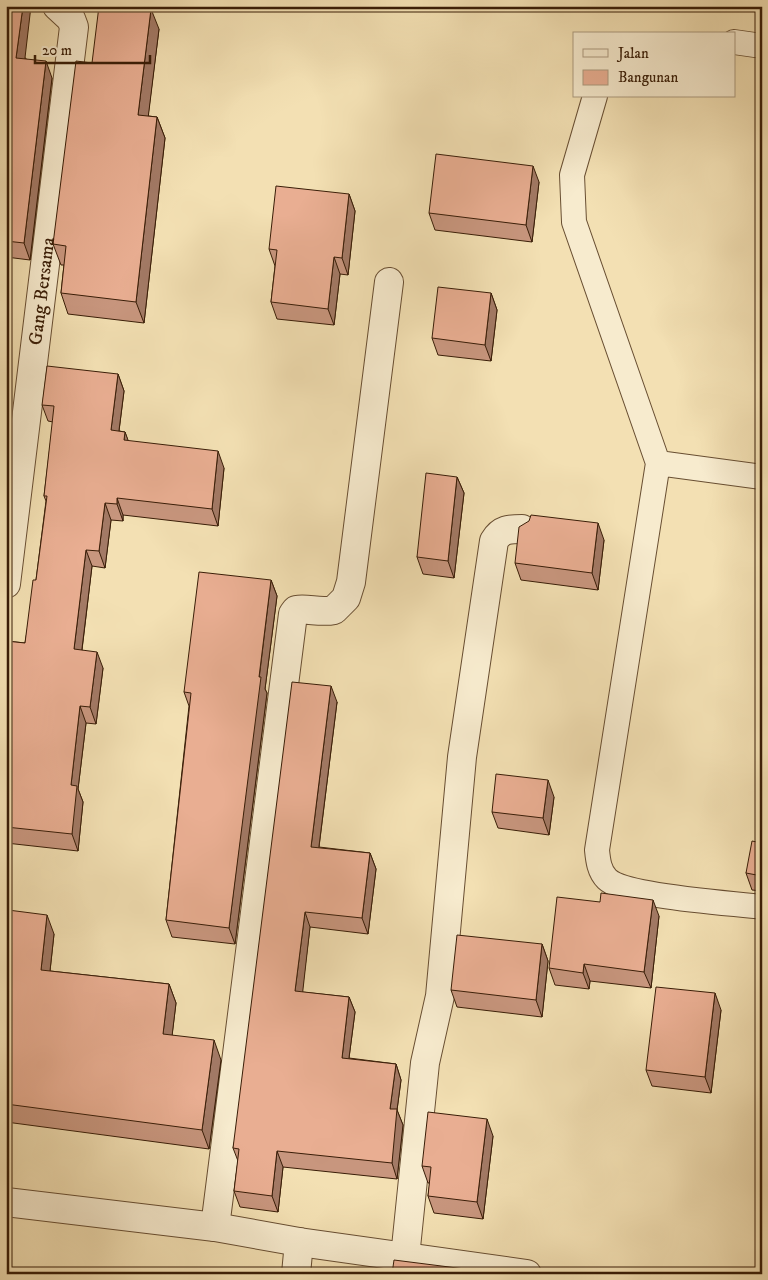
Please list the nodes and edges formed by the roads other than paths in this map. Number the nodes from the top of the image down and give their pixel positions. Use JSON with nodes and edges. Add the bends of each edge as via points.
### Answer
{"nodes":[{"id":1,"x":57,"y":6,"type":"edge"},
{"id":2,"x":736,"y":42,"type":"edge"},
{"id":3,"x":762,"y":46,"type":"edge"},
{"id":4,"x":593,"y":98,"type":"edge"},
{"id":5,"x":390,"y":282,"type":"dead end"},
{"id":6,"x":658,"y":463,"type":"junction"},
{"id":7,"x":762,"y":477,"type":"edge"},
{"id":8,"x":522,"y":529,"type":"edge"},
{"id":9,"x":6,"y":584,"type":"edge"},
{"id":10,"x":762,"y":907,"type":"edge"},
{"id":11,"x":6,"y":1202,"type":"edge"},
{"id":12,"x":216,"y":1226,"type":"junction"},
{"id":13,"x":299,"y":1242,"type":"junction"},
{"id":14,"x":405,"y":1257,"type":"junction"},
{"id":15,"x":296,"y":1274,"type":"edge"},
{"id":16,"x":527,"y":1274,"type":"edge"}],
"edges":[{"from":1,"to":9,"type":"street","name":"Gang Bersama","via":[[71,20],[74,28]]},
{"from":2,"to":3,"type":"lane"},
{"from":4,"to":6,"type":"lane","via":[[572,175],[574,222]]},
{"from":5,"to":12,"type":"street","via":[[351,582],[346,598],[334,610],[313,612],[300,609],[293,614]]},
{"from":6,"to":7,"type":"lane"},
{"from":6,"to":10,"type":"lane","via":[[598,860],[608,880],[628,890]]},
{"from":8,"to":14,"type":"street","via":[[499,533],[494,542],[462,757],[440,996],[425,1063]]},
{"from":11,"to":12,"type":"street"},
{"from":12,"to":13,"type":"street"},
{"from":13,"to":14,"type":"street"},
{"from":13,"to":15,"type":"street"},
{"from":14,"to":16,"type":"street"}]}
